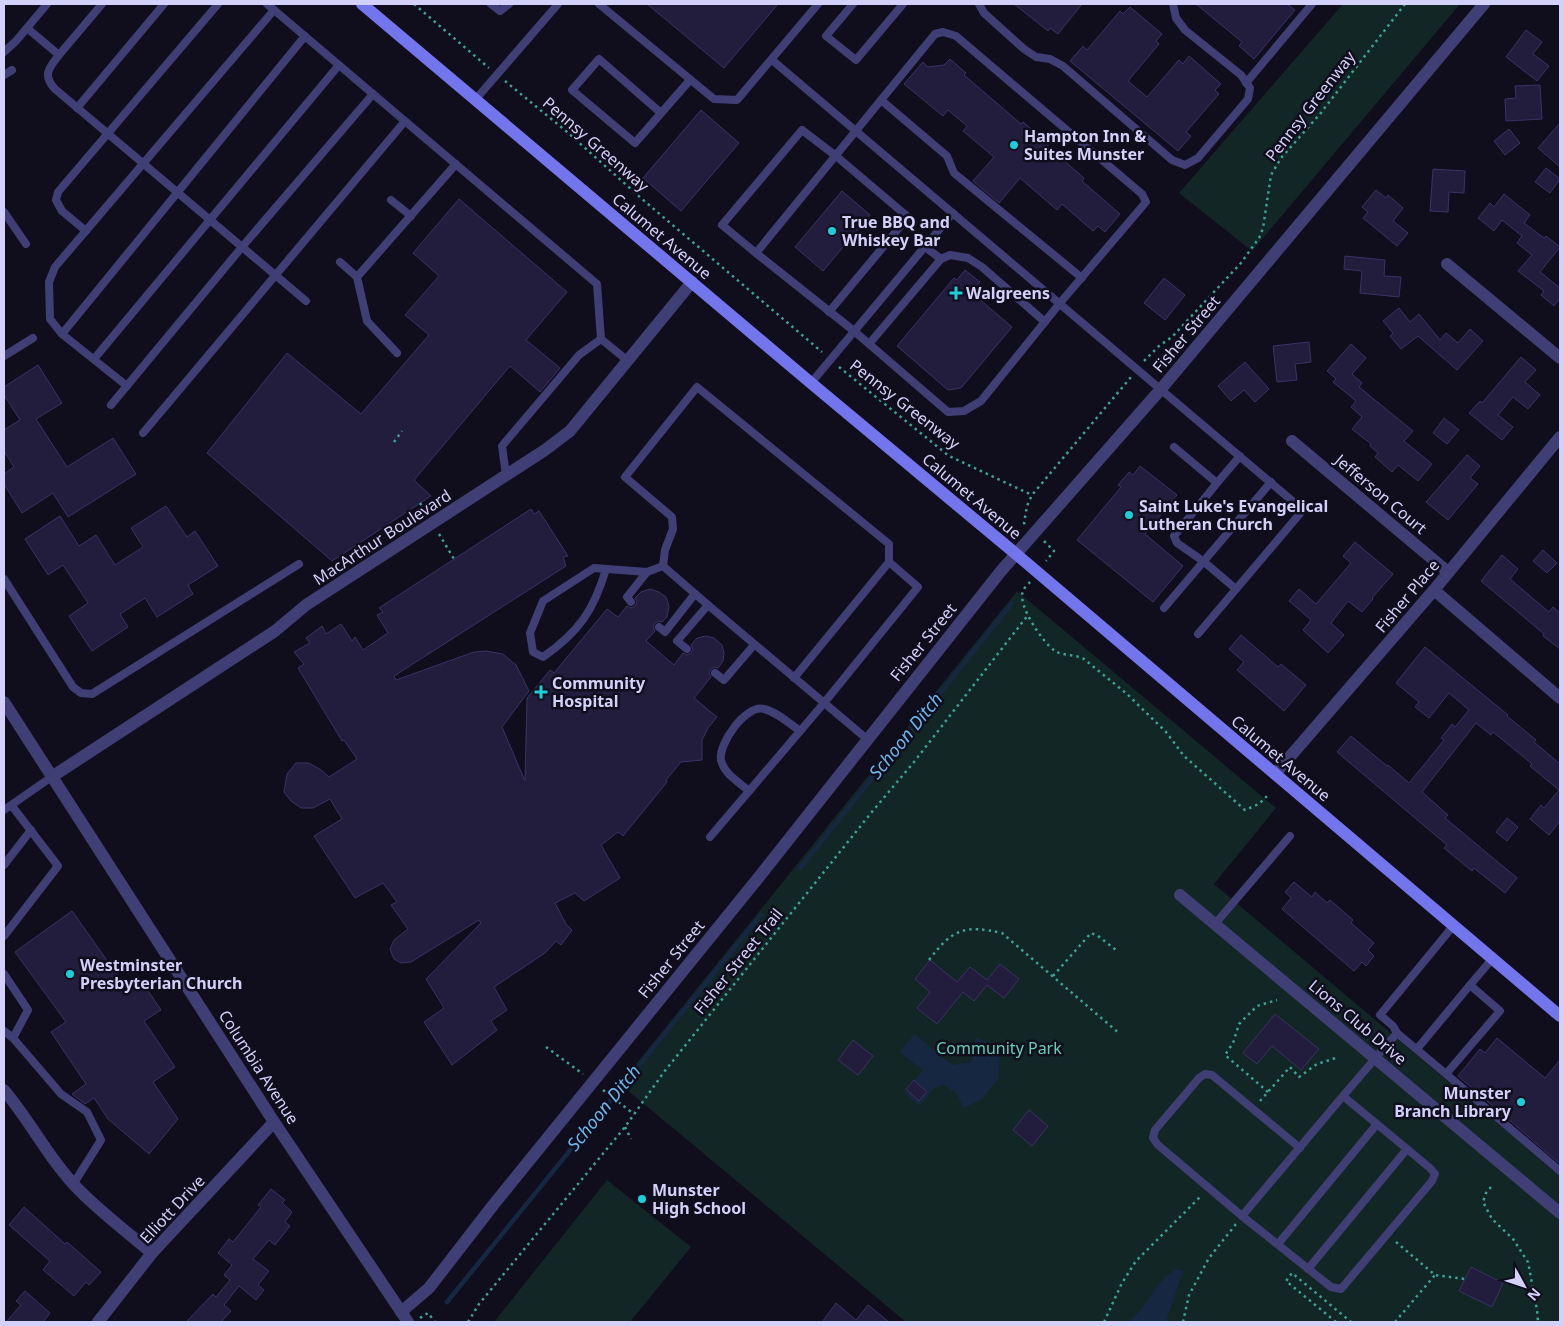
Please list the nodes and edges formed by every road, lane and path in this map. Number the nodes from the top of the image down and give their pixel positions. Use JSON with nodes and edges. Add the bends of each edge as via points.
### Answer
{"nodes":[{"id":1,"x":47,"y":4,"type":"edge"},
{"id":2,"x":102,"y":4,"type":"edge"},
{"id":3,"x":164,"y":4,"type":"edge"},
{"id":4,"x":218,"y":4,"type":"edge"},
{"id":5,"x":267,"y":4,"type":"edge"},
{"id":6,"x":362,"y":4,"type":"edge"},
{"id":7,"x":414,"y":4,"type":"edge"},
{"id":8,"x":491,"y":4,"type":"edge"},
{"id":9,"x":509,"y":4,"type":"edge"},
{"id":10,"x":558,"y":4,"type":"edge"},
{"id":11,"x":600,"y":4,"type":"edge"},
{"id":12,"x":818,"y":4,"type":"edge"},
{"id":13,"x":853,"y":4,"type":"edge"},
{"id":14,"x":903,"y":4,"type":"edge"},
{"id":15,"x":979,"y":4,"type":"edge"},
{"id":16,"x":1172,"y":4,"type":"edge"},
{"id":17,"x":1312,"y":4,"type":"edge"},
{"id":18,"x":1405,"y":4,"type":"edge"},
{"id":19,"x":1484,"y":4,"type":"edge"},
{"id":20,"x":274,"y":10,"type":"junction"},
{"id":21,"x":27,"y":28,"type":"junction"},
{"id":22,"x":304,"y":36,"type":"junction"},
{"id":23,"x":4,"y":52,"type":"edge"},
{"id":24,"x":59,"y":55,"type":"junction"},
{"id":25,"x":772,"y":60,"type":"junction"},
{"id":26,"x":339,"y":65,"type":"junction"},
{"id":27,"x":12,"y":70,"type":"dead end"},
{"id":28,"x":4,"y":75,"type":"edge"},
{"id":29,"x":497,"y":75,"type":"junction"},
{"id":30,"x":690,"y":80,"type":"junction"},
{"id":31,"x":1246,"y":82,"type":"junction"},
{"id":32,"x":373,"y":94,"type":"junction"},
{"id":33,"x":475,"y":100,"type":"junction"},
{"id":34,"x":881,"y":100,"type":"junction"},
{"id":35,"x":77,"y":108,"type":"junction"},
{"id":36,"x":661,"y":113,"type":"junction"},
{"id":37,"x":405,"y":121,"type":"junction"},
{"id":38,"x":856,"y":131,"type":"junction"},
{"id":39,"x":108,"y":134,"type":"junction"},
{"id":40,"x":836,"y":156,"type":"junction"},
{"id":41,"x":143,"y":164,"type":"junction"},
{"id":42,"x":456,"y":164,"type":"junction"},
{"id":43,"x":177,"y":193,"type":"junction"},
{"id":44,"x":392,"y":200,"type":"dead end"},
{"id":45,"x":4,"y":212,"type":"edge"},
{"id":46,"x":953,"y":213,"type":"junction"},
{"id":47,"x":411,"y":216,"type":"junction"},
{"id":48,"x":210,"y":220,"type":"junction"},
{"id":49,"x":86,"y":231,"type":"junction"},
{"id":50,"x":26,"y":244,"type":"dead end"},
{"id":51,"x":925,"y":246,"type":"junction"},
{"id":52,"x":242,"y":247,"type":"junction"},
{"id":53,"x":756,"y":252,"type":"junction"},
{"id":54,"x":941,"y":259,"type":"junction"},
{"id":55,"x":340,"y":262,"type":"dead end"},
{"id":56,"x":1447,"y":264,"type":"dead end"},
{"id":57,"x":275,"y":275,"type":"junction"},
{"id":58,"x":357,"y":277,"type":"junction"},
{"id":59,"x":1082,"y":278,"type":"junction"},
{"id":60,"x":692,"y":282,"type":"junction"},
{"id":61,"x":306,"y":301,"type":"dead end"},
{"id":62,"x":1060,"y":304,"type":"junction"},
{"id":63,"x":830,"y":312,"type":"junction"},
{"id":64,"x":1045,"y":322,"type":"junction"},
{"id":65,"x":854,"y":331,"type":"junction"},
{"id":66,"x":62,"y":334,"type":"junction"},
{"id":67,"x":33,"y":338,"type":"dead end"},
{"id":68,"x":600,"y":339,"type":"junction"},
{"id":69,"x":869,"y":344,"type":"junction"},
{"id":70,"x":397,"y":353,"type":"dead end"},
{"id":71,"x":4,"y":356,"type":"edge"},
{"id":72,"x":1560,"y":358,"type":"edge"},
{"id":73,"x":94,"y":359,"type":"junction"},
{"id":74,"x":830,"y":360,"type":"junction"},
{"id":75,"x":628,"y":361,"type":"junction"},
{"id":76,"x":1137,"y":369,"type":"junction"},
{"id":77,"x":811,"y":383,"type":"junction"},
{"id":78,"x":127,"y":386,"type":"junction"},
{"id":79,"x":1161,"y":389,"type":"junction"},
{"id":80,"x":111,"y":405,"type":"dead end"},
{"id":81,"x":402,"y":431,"type":"dead end"},
{"id":82,"x":143,"y":433,"type":"dead end"},
{"id":83,"x":1560,"y":436,"type":"edge"},
{"id":84,"x":1292,"y":441,"type":"dead end"},
{"id":85,"x":394,"y":442,"type":"dead end"},
{"id":86,"x":1174,"y":447,"type":"dead end"},
{"id":87,"x":1240,"y":456,"type":"junction"},
{"id":88,"x":506,"y":475,"type":"junction"},
{"id":89,"x":1271,"y":482,"type":"junction"},
{"id":90,"x":1217,"y":483,"type":"junction"},
{"id":91,"x":1032,"y":495,"type":"junction"},
{"id":92,"x":1024,"y":523,"type":"dead end"},
{"id":93,"x":1016,"y":554,"type":"junction"},
{"id":94,"x":1203,"y":561,"type":"junction"},
{"id":95,"x":889,"y":562,"type":"junction"},
{"id":96,"x":299,"y":564,"type":"dead end"},
{"id":97,"x":663,"y":566,"type":"junction"},
{"id":98,"x":606,"y":568,"type":"junction"},
{"id":99,"x":647,"y":572,"type":"junction"},
{"id":100,"x":1448,"y":572,"type":"junction"},
{"id":101,"x":4,"y":579,"type":"edge"},
{"id":102,"x":1236,"y":589,"type":"junction"},
{"id":103,"x":1434,"y":590,"type":"junction"},
{"id":104,"x":1022,"y":591,"type":"dead end"},
{"id":105,"x":694,"y":595,"type":"junction"},
{"id":106,"x":631,"y":602,"type":"dead end"},
{"id":107,"x":708,"y":606,"type":"junction"},
{"id":108,"x":1164,"y":608,"type":"dead end"},
{"id":109,"x":1028,"y":615,"type":"junction"},
{"id":110,"x":658,"y":627,"type":"dead end"},
{"id":111,"x":1198,"y":634,"type":"dead end"},
{"id":112,"x":754,"y":645,"type":"junction"},
{"id":113,"x":687,"y":649,"type":"dead end"},
{"id":114,"x":715,"y":673,"type":"dead end"},
{"id":115,"x":794,"y":678,"type":"junction"},
{"id":116,"x":1560,"y":698,"type":"edge"},
{"id":117,"x":4,"y":702,"type":"edge"},
{"id":118,"x":824,"y":703,"type":"junction"},
{"id":119,"x":800,"y":731,"type":"junction"},
{"id":120,"x":867,"y":740,"type":"junction"},
{"id":121,"x":1275,"y":774,"type":"junction"},
{"id":122,"x":53,"y":776,"type":"junction"},
{"id":123,"x":749,"y":791,"type":"junction"},
{"id":124,"x":1267,"y":796,"type":"dead end"},
{"id":125,"x":12,"y":806,"type":"junction"},
{"id":126,"x":4,"y":810,"type":"edge"},
{"id":127,"x":30,"y":830,"type":"junction"},
{"id":128,"x":1290,"y":836,"type":"dead end"},
{"id":129,"x":710,"y":837,"type":"dead end"},
{"id":130,"x":4,"y":865,"type":"edge"},
{"id":131,"x":1180,"y":895,"type":"dead end"},
{"id":132,"x":1215,"y":924,"type":"junction"},
{"id":133,"x":1454,"y":925,"type":"junction"},
{"id":134,"x":4,"y":936,"type":"edge"},
{"id":135,"x":1116,"y":950,"type":"dead end"},
{"id":136,"x":1493,"y":958,"type":"junction"},
{"id":137,"x":930,"y":960,"type":"dead end"},
{"id":138,"x":4,"y":974,"type":"edge"},
{"id":139,"x":1053,"y":976,"type":"junction"},
{"id":140,"x":1470,"y":985,"type":"junction"},
{"id":141,"x":1277,"y":1000,"type":"dead end"},
{"id":142,"x":1560,"y":1016,"type":"edge"},
{"id":143,"x":4,"y":1030,"type":"edge"},
{"id":144,"x":1397,"y":1033,"type":"junction"},
{"id":145,"x":1120,"y":1034,"type":"dead end"},
{"id":146,"x":13,"y":1038,"type":"junction"},
{"id":147,"x":546,"y":1047,"type":"dead end"},
{"id":148,"x":1417,"y":1049,"type":"junction"},
{"id":149,"x":1336,"y":1058,"type":"dead end"},
{"id":150,"x":1376,"y":1058,"type":"junction"},
{"id":151,"x":1446,"y":1074,"type":"junction"},
{"id":152,"x":593,"y":1082,"type":"junction"},
{"id":153,"x":4,"y":1090,"type":"edge"},
{"id":154,"x":1268,"y":1092,"type":"junction"},
{"id":155,"x":1343,"y":1096,"type":"junction"},
{"id":156,"x":9,"y":1106,"type":"edge"},
{"id":157,"x":1253,"y":1109,"type":"junction"},
{"id":158,"x":635,"y":1114,"type":"junction"},
{"id":159,"x":274,"y":1122,"type":"junction"},
{"id":160,"x":1377,"y":1124,"type":"junction"},
{"id":161,"x":625,"y":1127,"type":"junction"},
{"id":162,"x":631,"y":1139,"type":"dead end"},
{"id":163,"x":1300,"y":1148,"type":"junction"},
{"id":164,"x":1407,"y":1149,"type":"junction"},
{"id":165,"x":1560,"y":1171,"type":"edge"},
{"id":166,"x":74,"y":1184,"type":"junction"},
{"id":167,"x":1491,"y":1187,"type":"dead end"},
{"id":168,"x":1209,"y":1188,"type":"junction"},
{"id":169,"x":1559,"y":1209,"type":"edge"},
{"id":170,"x":1242,"y":1216,"type":"junction"},
{"id":171,"x":1387,"y":1234,"type":"junction"},
{"id":172,"x":1278,"y":1244,"type":"junction"},
{"id":173,"x":152,"y":1253,"type":"junction"},
{"id":174,"x":1308,"y":1269,"type":"junction"},
{"id":175,"x":1435,"y":1275,"type":"junction"},
{"id":176,"x":1465,"y":1280,"type":"dead end"},
{"id":177,"x":425,"y":1315,"type":"dead end"},
{"id":178,"x":405,"y":1317,"type":"edge"},
{"id":179,"x":98,"y":1322,"type":"edge"},
{"id":180,"x":435,"y":1322,"type":"edge"},
{"id":181,"x":468,"y":1322,"type":"edge"},
{"id":182,"x":1104,"y":1322,"type":"edge"},
{"id":183,"x":1183,"y":1322,"type":"edge"},
{"id":184,"x":1336,"y":1322,"type":"edge"},
{"id":185,"x":1351,"y":1322,"type":"edge"},
{"id":186,"x":1395,"y":1322,"type":"edge"},
{"id":187,"x":1538,"y":1322,"type":"edge"}],
"edges":[{"from":1,"to":21,"type":"lane"},
{"from":2,"to":24,"type":"lane"},
{"from":3,"to":35,"type":"lane"},
{"from":4,"to":39,"type":"lane"},
{"from":5,"to":20,"type":"lane"},
{"from":6,"to":33,"type":"main road","name":"Calumet Avenue"},
{"from":7,"to":29,"type":"path","name":"Pennsy Greenway"},
{"from":8,"to":9,"type":"lane","via":[[500,11]]},
{"from":10,"to":29,"type":"lane"},
{"from":11,"to":30,"type":"lane"},
{"from":12,"to":25,"type":"lane"},
{"from":13,"to":14,"type":"lane","via":[[826,36],[856,60]]},
{"from":15,"to":31,"type":"lane","via":[[984,13],[1024,49],[1036,57],[1050,59],[1063,66],[1172,160],[1185,165],[1198,158],[1248,99],[1250,88]]},
{"from":16,"to":31,"type":"lane","via":[[1176,18],[1186,30]]},
{"from":17,"to":31,"type":"lane"},
{"from":18,"to":76,"type":"path","name":"Pennsy Greenway","via":[[1320,114],[1281,158],[1272,175],[1259,238],[1179,330]]},
{"from":19,"to":79,"type":"street","name":"Fisher Street"},
{"from":20,"to":22,"type":"lane"},
{"from":20,"to":41,"type":"lane"},
{"from":21,"to":23,"type":"lane"},
{"from":21,"to":24,"type":"lane"},
{"from":22,"to":26,"type":"lane"},
{"from":22,"to":43,"type":"lane"},
{"from":24,"to":35,"type":"lane","via":[[48,69],[49,84]]},
{"from":25,"to":30,"type":"lane","via":[[737,100],[714,99]]},
{"from":25,"to":38,"type":"lane"},
{"from":26,"to":32,"type":"lane"},
{"from":26,"to":48,"type":"lane"},
{"from":27,"to":28,"type":"lane"},
{"from":29,"to":33,"type":"lane"},
{"from":29,"to":74,"type":"path","name":"Pennsy Greenway"},
{"from":30,"to":36,"type":"lane"},
{"from":32,"to":37,"type":"lane"},
{"from":32,"to":52,"type":"lane"},
{"from":33,"to":60,"type":"main road","name":"Calumet Avenue"},
{"from":34,"to":38,"type":"lane"},
{"from":34,"to":59,"type":"lane","via":[[947,156],[954,173]]},
{"from":34,"to":59,"type":"lane","via":[[935,34],[943,32],[956,36],[1142,194],[1146,202]]},
{"from":35,"to":39,"type":"lane"},
{"from":36,"to":36,"type":"lane","via":[[635,143],[572,90],[599,59]]},
{"from":37,"to":42,"type":"lane"},
{"from":37,"to":57,"type":"lane"},
{"from":38,"to":40,"type":"lane"},
{"from":38,"to":46,"type":"lane"},
{"from":39,"to":41,"type":"lane"},
{"from":39,"to":49,"type":"lane","via":[[58,192],[56,200],[62,212]]},
{"from":40,"to":53,"type":"lane"},
{"from":40,"to":53,"type":"lane","via":[[802,130],[722,225]]},
{"from":40,"to":63,"type":"lane","via":[[908,217]]},
{"from":41,"to":43,"type":"lane"},
{"from":41,"to":49,"type":"lane"},
{"from":42,"to":47,"type":"lane"},
{"from":42,"to":68,"type":"lane","via":[[597,284]]},
{"from":43,"to":48,"type":"lane"},
{"from":43,"to":66,"type":"lane"},
{"from":44,"to":47,"type":"lane"},
{"from":45,"to":50,"type":"lane"},
{"from":46,"to":51,"type":"lane"},
{"from":46,"to":62,"type":"lane"},
{"from":47,"to":58,"type":"lane"},
{"from":48,"to":52,"type":"lane"},
{"from":48,"to":73,"type":"lane"},
{"from":49,"to":66,"type":"lane","via":[[55,267],[49,282],[50,319]]},
{"from":51,"to":54,"type":"lane"},
{"from":51,"to":65,"type":"lane"},
{"from":52,"to":57,"type":"lane"},
{"from":52,"to":78,"type":"lane"},
{"from":53,"to":63,"type":"lane"},
{"from":54,"to":64,"type":"lane","via":[[950,255],[968,258]]},
{"from":54,"to":69,"type":"lane"},
{"from":55,"to":58,"type":"lane"},
{"from":56,"to":72,"type":"street"},
{"from":57,"to":61,"type":"lane"},
{"from":57,"to":82,"type":"lane"},
{"from":58,"to":70,"type":"lane","via":[[368,321]]},
{"from":59,"to":62,"type":"lane"},
{"from":60,"to":75,"type":"street","name":"MacArthur Boulevard"},
{"from":60,"to":77,"type":"main road","name":"Calumet Avenue"},
{"from":62,"to":64,"type":"lane"},
{"from":62,"to":76,"type":"lane"},
{"from":63,"to":65,"type":"lane"},
{"from":64,"to":69,"type":"lane","via":[[981,401],[964,411],[948,412]]},
{"from":65,"to":69,"type":"lane"},
{"from":65,"to":74,"type":"lane"},
{"from":66,"to":73,"type":"lane"},
{"from":67,"to":71,"type":"lane"},
{"from":68,"to":75,"type":"lane"},
{"from":68,"to":88,"type":"lane","via":[[580,355],[502,446]]},
{"from":73,"to":78,"type":"lane"},
{"from":74,"to":77,"type":"lane"},
{"from":74,"to":91,"type":"path","name":"Pennsy Greenway","via":[[949,456]]},
{"from":75,"to":88,"type":"street","name":"MacArthur Boulevard","via":[[570,431]]},
{"from":76,"to":79,"type":"lane"},
{"from":76,"to":91,"type":"path","name":"Pennsy Greenway"},
{"from":77,"to":93,"type":"main road","name":"Calumet Avenue"},
{"from":78,"to":80,"type":"lane"},
{"from":79,"to":87,"type":"lane"},
{"from":79,"to":93,"type":"street","name":"Fisher Street"},
{"from":81,"to":85,"type":"path"},
{"from":83,"to":100,"type":"street","name":"Fisher Place"},
{"from":84,"to":100,"type":"street","name":"Jefferson Court"},
{"from":86,"to":90,"type":"lane"},
{"from":87,"to":89,"type":"lane"},
{"from":87,"to":90,"type":"lane"},
{"from":88,"to":122,"type":"street","name":"MacArthur Boulevard"},
{"from":89,"to":94,"type":"lane"},
{"from":89,"to":102,"type":"lane","via":[[1303,510]]},
{"from":90,"to":94,"type":"lane","via":[[1174,536],[1177,543]]},
{"from":91,"to":92,"type":"path"},
{"from":93,"to":120,"type":"street","name":"Fisher Street"},
{"from":93,"to":121,"type":"main road","name":"Calumet Avenue"},
{"from":94,"to":102,"type":"lane"},
{"from":94,"to":108,"type":"lane"},
{"from":95,"to":97,"type":"lane","via":[[889,544],[697,388],[625,477],[672,517],[673,529]]},
{"from":95,"to":115,"type":"lane"},
{"from":95,"to":118,"type":"lane","via":[[918,586]]},
{"from":96,"to":101,"type":"lane","via":[[92,694],[81,693],[73,687]]},
{"from":97,"to":99,"type":"lane"},
{"from":97,"to":105,"type":"lane"},
{"from":98,"to":98,"type":"lane","via":[[594,568],[543,601],[530,633],[533,652],[543,657],[564,642],[590,611]]},
{"from":98,"to":99,"type":"lane"},
{"from":99,"to":106,"type":"lane","via":[[627,597]]},
{"from":100,"to":103,"type":"street","name":"Fisher Place"},
{"from":102,"to":111,"type":"lane"},
{"from":103,"to":116,"type":"street"},
{"from":103,"to":121,"type":"street","name":"Fisher Place"},
{"from":104,"to":109,"type":"path"},
{"from":105,"to":107,"type":"lane"},
{"from":105,"to":110,"type":"lane","via":[[665,632]]},
{"from":107,"to":112,"type":"lane"},
{"from":107,"to":113,"type":"lane","via":[[678,642]]},
{"from":109,"to":124,"type":"path","via":[[1037,631],[1056,651],[1084,659],[1127,694],[1166,732],[1184,756],[1245,810]]},
{"from":109,"to":158,"type":"path","name":"Fisher Street Trail","via":[[664,1072]]},
{"from":112,"to":114,"type":"lane","via":[[724,680]]},
{"from":112,"to":115,"type":"lane"},
{"from":115,"to":118,"type":"lane"},
{"from":117,"to":122,"type":"street","name":"Columbia Avenue"},
{"from":118,"to":119,"type":"lane"},
{"from":118,"to":120,"type":"lane"},
{"from":119,"to":123,"type":"lane"},
{"from":119,"to":123,"type":"lane","via":[[762,708],[739,721],[723,744],[721,759],[726,772]]},
{"from":120,"to":152,"type":"street","name":"Fisher Street"},
{"from":121,"to":133,"type":"main road","name":"Calumet Avenue"},
{"from":122,"to":125,"type":"lane"},
{"from":122,"to":159,"type":"street","name":"Columbia Avenue"},
{"from":123,"to":129,"type":"lane"},
{"from":125,"to":126,"type":"lane"},
{"from":125,"to":127,"type":"lane"},
{"from":127,"to":130,"type":"lane"},
{"from":127,"to":134,"type":"lane","via":[[58,866]]},
{"from":128,"to":132,"type":"lane"},
{"from":131,"to":132,"type":"street","name":"Lions Club Drive"},
{"from":132,"to":150,"type":"street","name":"Lions Club Drive"},
{"from":133,"to":136,"type":"main road","name":"Calumet Avenue"},
{"from":133,"to":144,"type":"lane","via":[[1380,1015]]},
{"from":135,"to":139,"type":"path","via":[[1091,933]]},
{"from":136,"to":140,"type":"lane"},
{"from":136,"to":142,"type":"main road","name":"Calumet Avenue"},
{"from":137,"to":139,"type":"path","via":[[947,938],[962,930],[981,928],[1002,933]]},
{"from":138,"to":146,"type":"lane","via":[[28,1010]]},
{"from":139,"to":145,"type":"path"},
{"from":140,"to":148,"type":"lane"},
{"from":140,"to":151,"type":"lane","via":[[1500,1011]]},
{"from":141,"to":154,"type":"path","via":[[1257,1006],[1239,1024],[1225,1055]]},
{"from":143,"to":146,"type":"lane"},
{"from":144,"to":148,"type":"lane"},
{"from":144,"to":150,"type":"lane"},
{"from":146,"to":166,"type":"lane","via":[[61,1094],[88,1112],[101,1140]]},
{"from":147,"to":152,"type":"path"},
{"from":148,"to":151,"type":"lane"},
{"from":149,"to":154,"type":"path","via":[[1316,1064],[1299,1077],[1290,1067]]},
{"from":150,"to":155,"type":"lane"},
{"from":150,"to":169,"type":"street","name":"Lions Club Drive"},
{"from":151,"to":165,"type":"lane"},
{"from":152,"to":158,"type":"path"},
{"from":152,"to":178,"type":"street","name":"Fisher Street"},
{"from":153,"to":156,"type":"street"},
{"from":154,"to":157,"type":"path"},
{"from":155,"to":160,"type":"lane"},
{"from":155,"to":163,"type":"lane"},
{"from":156,"to":166,"type":"street"},
{"from":157,"to":163,"type":"lane"},
{"from":157,"to":168,"type":"lane","via":[[1212,1075],[1205,1074],[1155,1130],[1153,1138],[1158,1145]]},
{"from":158,"to":161,"type":"path","name":"Fisher Street Trail"},
{"from":159,"to":173,"type":"street","name":"Elliott Drive"},
{"from":159,"to":178,"type":"street","name":"Columbia Avenue"},
{"from":160,"to":164,"type":"lane"},
{"from":160,"to":172,"type":"lane"},
{"from":161,"to":162,"type":"path"},
{"from":161,"to":181,"type":"path","name":"Fisher Street Trail","via":[[479,1304]]},
{"from":163,"to":170,"type":"lane"},
{"from":164,"to":171,"type":"lane","via":[[1434,1174]]},
{"from":164,"to":174,"type":"lane"},
{"from":166,"to":173,"type":"street"},
{"from":167,"to":187,"type":"path","via":[[1483,1202],[1492,1219],[1513,1239],[1528,1262]]},
{"from":168,"to":170,"type":"lane"},
{"from":168,"to":182,"type":"path","via":[[1136,1262]]},
{"from":170,"to":172,"type":"lane"},
{"from":170,"to":183,"type":"path","via":[[1209,1258],[1189,1295]]},
{"from":171,"to":174,"type":"lane","via":[[1341,1289],[1331,1287]]},
{"from":171,"to":175,"type":"path"},
{"from":172,"to":174,"type":"lane"},
{"from":173,"to":179,"type":"street","name":"Elliott Drive"},
{"from":175,"to":176,"type":"path"},
{"from":175,"to":186,"type":"path"},
{"from":177,"to":180,"type":"path","via":[[428,1313]]},
{"from":184,"to":185,"type":"path","via":[[1286,1281],[1292,1273]]}]}
